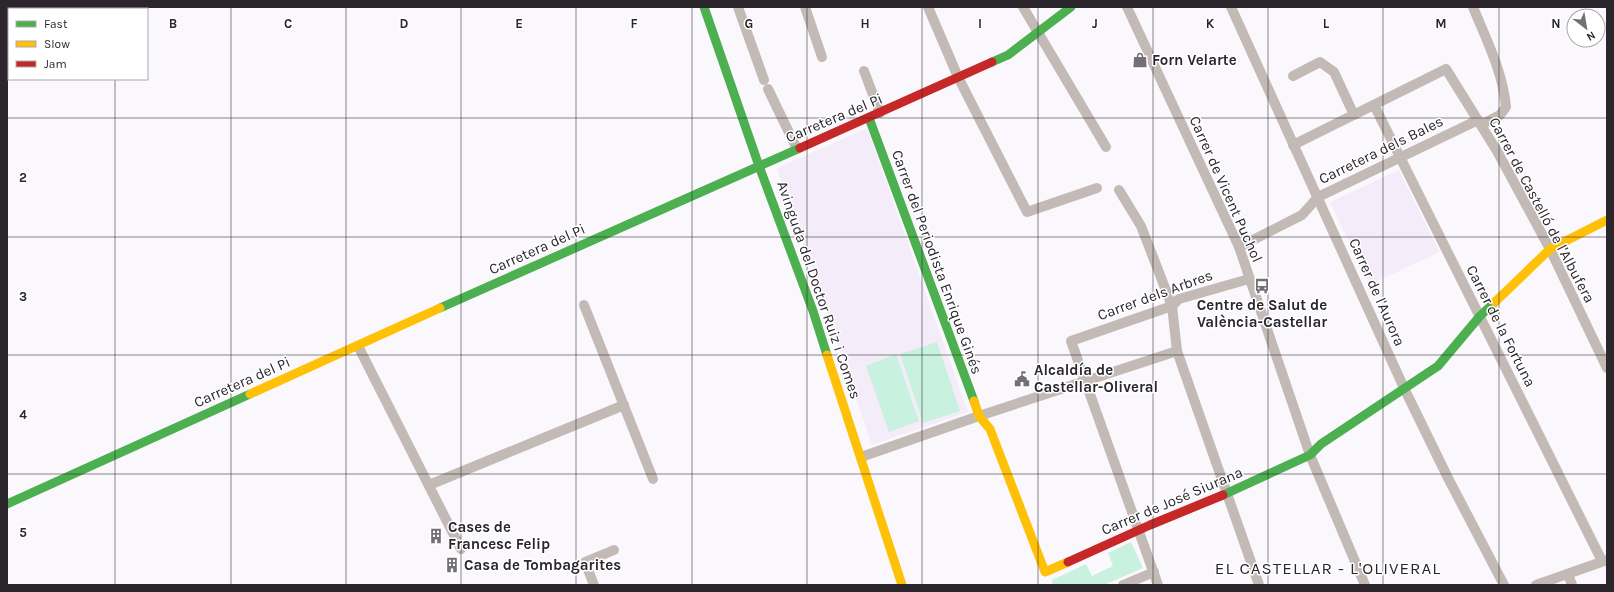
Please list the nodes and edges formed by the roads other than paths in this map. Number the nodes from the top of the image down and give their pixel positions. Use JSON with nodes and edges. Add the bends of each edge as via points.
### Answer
{"nodes":[{"id":1,"x":704,"y":7,"type":"edge"},
{"id":2,"x":738,"y":7,"type":"edge"},
{"id":3,"x":805,"y":7,"type":"edge"},
{"id":4,"x":928,"y":7,"type":"edge"},
{"id":5,"x":1023,"y":7,"type":"edge"},
{"id":6,"x":1071,"y":7,"type":"edge"},
{"id":7,"x":1127,"y":7,"type":"edge"},
{"id":8,"x":1231,"y":7,"type":"edge"},
{"id":9,"x":1473,"y":7,"type":"edge"},
{"id":10,"x":1038,"y":32,"type":"junction"},
{"id":11,"x":822,"y":57,"type":"dead end"},
{"id":12,"x":864,"y":71,"type":"dead end"},
{"id":13,"x":958,"y":76,"type":"junction"},
{"id":14,"x":1293,"y":76,"type":"dead end"},
{"id":15,"x":1374,"y":105,"type":"junction"},
{"id":16,"x":880,"y":113,"type":"junction"},
{"id":17,"x":1354,"y":115,"type":"junction"},
{"id":18,"x":869,"y":118,"type":"junction"},
{"id":19,"x":1480,"y":123,"type":"junction"},
{"id":20,"x":1293,"y":145,"type":"junction"},
{"id":21,"x":1106,"y":147,"type":"dead end"},
{"id":22,"x":797,"y":149,"type":"junction"},
{"id":23,"x":1399,"y":158,"type":"junction"},
{"id":24,"x":759,"y":166,"type":"junction"},
{"id":25,"x":1097,"y":188,"type":"dead end"},
{"id":26,"x":1119,"y":190,"type":"dead end"},
{"id":27,"x":1318,"y":197,"type":"junction"},
{"id":28,"x":1607,"y":220,"type":"edge"},
{"id":29,"x":1239,"y":247,"type":"junction"},
{"id":30,"x":1550,"y":249,"type":"junction"},
{"id":31,"x":1249,"y":279,"type":"junction"},
{"id":32,"x":584,"y":305,"type":"dead end"},
{"id":33,"x":1172,"y":306,"type":"junction"},
{"id":34,"x":1480,"y":316,"type":"junction"},
{"id":35,"x":358,"y":346,"type":"junction"},
{"id":36,"x":1177,"y":351,"type":"junction"},
{"id":37,"x":1607,"y":368,"type":"edge"},
{"id":38,"x":1086,"y":380,"type":"junction"},
{"id":39,"x":1404,"y":388,"type":"junction"},
{"id":40,"x":624,"y":404,"type":"junction"},
{"id":41,"x":979,"y":416,"type":"junction"},
{"id":42,"x":1310,"y":455,"type":"junction"},
{"id":43,"x":861,"y":457,"type":"junction"},
{"id":44,"x":653,"y":478,"type":"dead end"},
{"id":45,"x":429,"y":485,"type":"junction"},
{"id":46,"x":1227,"y":494,"type":"junction"},
{"id":47,"x":7,"y":504,"type":"edge"},
{"id":48,"x":1138,"y":530,"type":"junction"},
{"id":49,"x":461,"y":549,"type":"dead end"},
{"id":50,"x":614,"y":550,"type":"dead end"},
{"id":51,"x":1604,"y":560,"type":"edge"},
{"id":52,"x":1044,"y":572,"type":"joint"},
{"id":53,"x":1154,"y":572,"type":"junction"},
{"id":54,"x":1568,"y":574,"type":"junction"},
{"id":55,"x":594,"y":585,"type":"edge"},
{"id":56,"x":902,"y":585,"type":"edge"},
{"id":57,"x":1123,"y":585,"type":"edge"},
{"id":58,"x":1158,"y":585,"type":"edge"},
{"id":59,"x":1259,"y":585,"type":"edge"},
{"id":60,"x":1365,"y":585,"type":"edge"},
{"id":61,"x":1504,"y":585,"type":"edge"},
{"id":62,"x":1536,"y":585,"type":"edge"},
{"id":63,"x":1572,"y":585,"type":"edge"}],
"edges":[{"from":1,"to":24,"type":"street","name":"Avinguda del Doctor Ruiz i Comes"},
{"from":2,"to":22,"type":"street","via":[[766,84]]},
{"from":3,"to":11,"type":"street"},
{"from":4,"to":13,"type":"street"},
{"from":5,"to":10,"type":"street"},
{"from":6,"to":10,"type":"street","name":"Carretera del Pi"},
{"from":7,"to":29,"type":"street","name":"Carrer de Vicent Puchol"},
{"from":8,"to":20,"type":"street","name":"Carrer de l'Aurora"},
{"from":9,"to":19,"type":"street","name":"Carretera dels Bales","via":[[1505,94],[1506,106],[1500,115]]},
{"from":10,"to":13,"type":"street","name":"Carretera del Pi","via":[[1008,55]]},
{"from":10,"to":21,"type":"street"},
{"from":12,"to":16,"type":"street"},
{"from":13,"to":16,"type":"street","name":"Carretera del Pi"},
{"from":13,"to":25,"type":"street","via":[[1027,212]]},
{"from":14,"to":17,"type":"street","via":[[1320,62],[1334,72]]},
{"from":15,"to":17,"type":"street"},
{"from":15,"to":19,"type":"street","name":"Carrer de Castelló de l'Albufera","via":[[1446,69]]},
{"from":15,"to":23,"type":"street","name":"Carrer de la Fortuna"},
{"from":16,"to":18,"type":"street","name":"Carretera del Pi"},
{"from":17,"to":20,"type":"street"},
{"from":18,"to":22,"type":"street","name":"Carretera del Pi"},
{"from":18,"to":41,"type":"street","name":"Carrer del Periodista Enrique Ginés"},
{"from":19,"to":23,"type":"street","name":"Carretera dels Bales"},
{"from":19,"to":30,"type":"street","name":"Carrer de Castelló de l'Albufera"},
{"from":20,"to":27,"type":"street","name":"Carrer de l'Aurora"},
{"from":22,"to":24,"type":"street","name":"Carretera del Pi"},
{"from":23,"to":27,"type":"street","name":"Carretera dels Bales"},
{"from":23,"to":34,"type":"street","name":"Carrer de la Fortuna"},
{"from":24,"to":35,"type":"street","name":"Carretera del Pi"},
{"from":24,"to":43,"type":"street","name":"Avinguda del Doctor Ruiz i Comes","via":[[812,311]]},
{"from":26,"to":33,"type":"street","via":[[1141,226]]},
{"from":27,"to":29,"type":"street","name":"Carretera dels Bales","via":[[1302,215]]},
{"from":27,"to":39,"type":"street","name":"Carrer de l'Aurora"},
{"from":28,"to":30,"type":"street","name":"Carrer de José Siurana"},
{"from":29,"to":31,"type":"street","name":"Carrer de Vicent Puchol"},
{"from":30,"to":34,"type":"street","name":"Carrer de José Siurana"},
{"from":30,"to":37,"type":"street","name":"Carrer de Castelló de l'Albufera"},
{"from":31,"to":33,"type":"street","name":"Carrer dels Arbres","via":[[1179,299]]},
{"from":31,"to":42,"type":"street","name":"Carrer de Vicent Puchol"},
{"from":32,"to":40,"type":"street"},
{"from":33,"to":36,"type":"street"},
{"from":33,"to":38,"type":"street","name":"Carrer dels Arbres","via":[[1071,341]]},
{"from":34,"to":39,"type":"street","name":"Carrer de José Siurana","via":[[1438,366]]},
{"from":34,"to":51,"type":"street","name":"Carrer de la Fortuna"},
{"from":35,"to":45,"type":"street"},
{"from":35,"to":47,"type":"street","name":"Carretera del Pi"},
{"from":36,"to":38,"type":"street"},
{"from":36,"to":46,"type":"street"},
{"from":38,"to":41,"type":"street"},
{"from":38,"to":48,"type":"street"},
{"from":39,"to":42,"type":"street","name":"Carrer de José Siurana","via":[[1321,444]]},
{"from":39,"to":61,"type":"street","name":"Carrer de l'Aurora"},
{"from":40,"to":44,"type":"street"},
{"from":40,"to":45,"type":"street"},
{"from":41,"to":43,"type":"street"},
{"from":41,"to":52,"type":"street","name":"Carrer del Periodista Enrique Ginés","via":[[990,428]]},
{"from":42,"to":46,"type":"street","name":"Carrer de José Siurana"},
{"from":42,"to":60,"type":"street","name":"Carrer de Vicent Puchol"},
{"from":43,"to":56,"type":"street","name":"Avinguda del Doctor Ruiz i Comes"},
{"from":45,"to":49,"type":"street"},
{"from":46,"to":48,"type":"street","name":"Carrer de José Siurana"},
{"from":46,"to":59,"type":"street"},
{"from":48,"to":52,"type":"street","name":"Carrer de José Siurana"},
{"from":48,"to":53,"type":"street"},
{"from":50,"to":55,"type":"street","via":[[585,562]]},
{"from":51,"to":54,"type":"street"},
{"from":53,"to":57,"type":"street"},
{"from":53,"to":58,"type":"street"},
{"from":54,"to":62,"type":"street"},
{"from":54,"to":63,"type":"street"}]}
